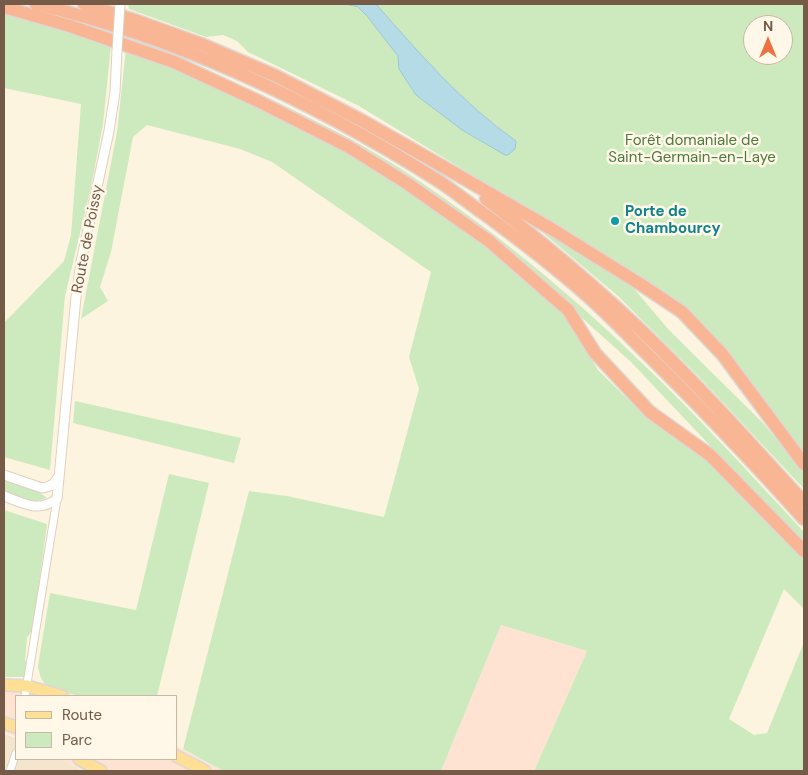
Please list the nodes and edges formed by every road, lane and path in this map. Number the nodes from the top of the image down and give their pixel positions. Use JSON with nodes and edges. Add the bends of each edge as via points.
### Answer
{"nodes":[{"id":1,"x":36,"y":4,"type":"edge"},
{"id":2,"x":84,"y":4,"type":"edge"},
{"id":3,"x":120,"y":4,"type":"edge"},
{"id":4,"x":4,"y":7,"type":"edge"},
{"id":5,"x":442,"y":166,"type":"junction"},
{"id":6,"x":804,"y":464,"type":"edge"},
{"id":7,"x":4,"y":475,"type":"edge"},
{"id":8,"x":59,"y":475,"type":"junction"},
{"id":9,"x":4,"y":496,"type":"edge"},
{"id":10,"x":57,"y":498,"type":"junction"},
{"id":11,"x":804,"y":502,"type":"edge"},
{"id":12,"x":804,"y":519,"type":"edge"},
{"id":13,"x":804,"y":551,"type":"edge"},
{"id":14,"x":4,"y":685,"type":"edge"},
{"id":15,"x":26,"y":691,"type":"edge"},
{"id":16,"x":59,"y":695,"type":"edge"},
{"id":17,"x":15,"y":756,"type":"edge"},
{"id":18,"x":178,"y":757,"type":"edge"},
{"id":19,"x":81,"y":760,"type":"edge"},
{"id":20,"x":10,"y":771,"type":"edge"},
{"id":21,"x":101,"y":771,"type":"edge"},
{"id":22,"x":205,"y":771,"type":"edge"}],
"edges":[{"from":1,"to":12,"type":"highway","via":[[134,33],[272,88],[355,131],[439,181],[584,293],[671,378]]},
{"from":2,"to":5,"type":"highway","via":[[201,44],[276,76]]},
{"from":3,"to":8,"type":"street","name":"Route de Poissy","bridge":true,"via":[[110,131],[76,297]]},
{"from":4,"to":13,"type":"highway","via":[[174,62],[349,147],[408,184],[488,241],[568,310],[595,353],[650,412],[710,455]]},
{"from":5,"to":6,"type":"highway","via":[[555,231],[682,312],[722,354]]},
{"from":5,"to":11,"type":"highway","via":[[592,284],[680,368]]},
{"from":7,"to":8,"type":"street","via":[[42,488],[55,483]]},
{"from":8,"to":10,"type":"street","name":"Route de Poissy"},
{"from":9,"to":10,"type":"street","via":[[41,507]]},
{"from":10,"to":15,"type":"street","name":"Route de Poissy"},
{"from":14,"to":15,"type":"main road"},
{"from":15,"to":16,"type":"main road","via":[[46,690]]},
{"from":17,"to":20,"type":"street"},
{"from":18,"to":22,"type":"main road"},
{"from":19,"to":21,"type":"main road"}]}
